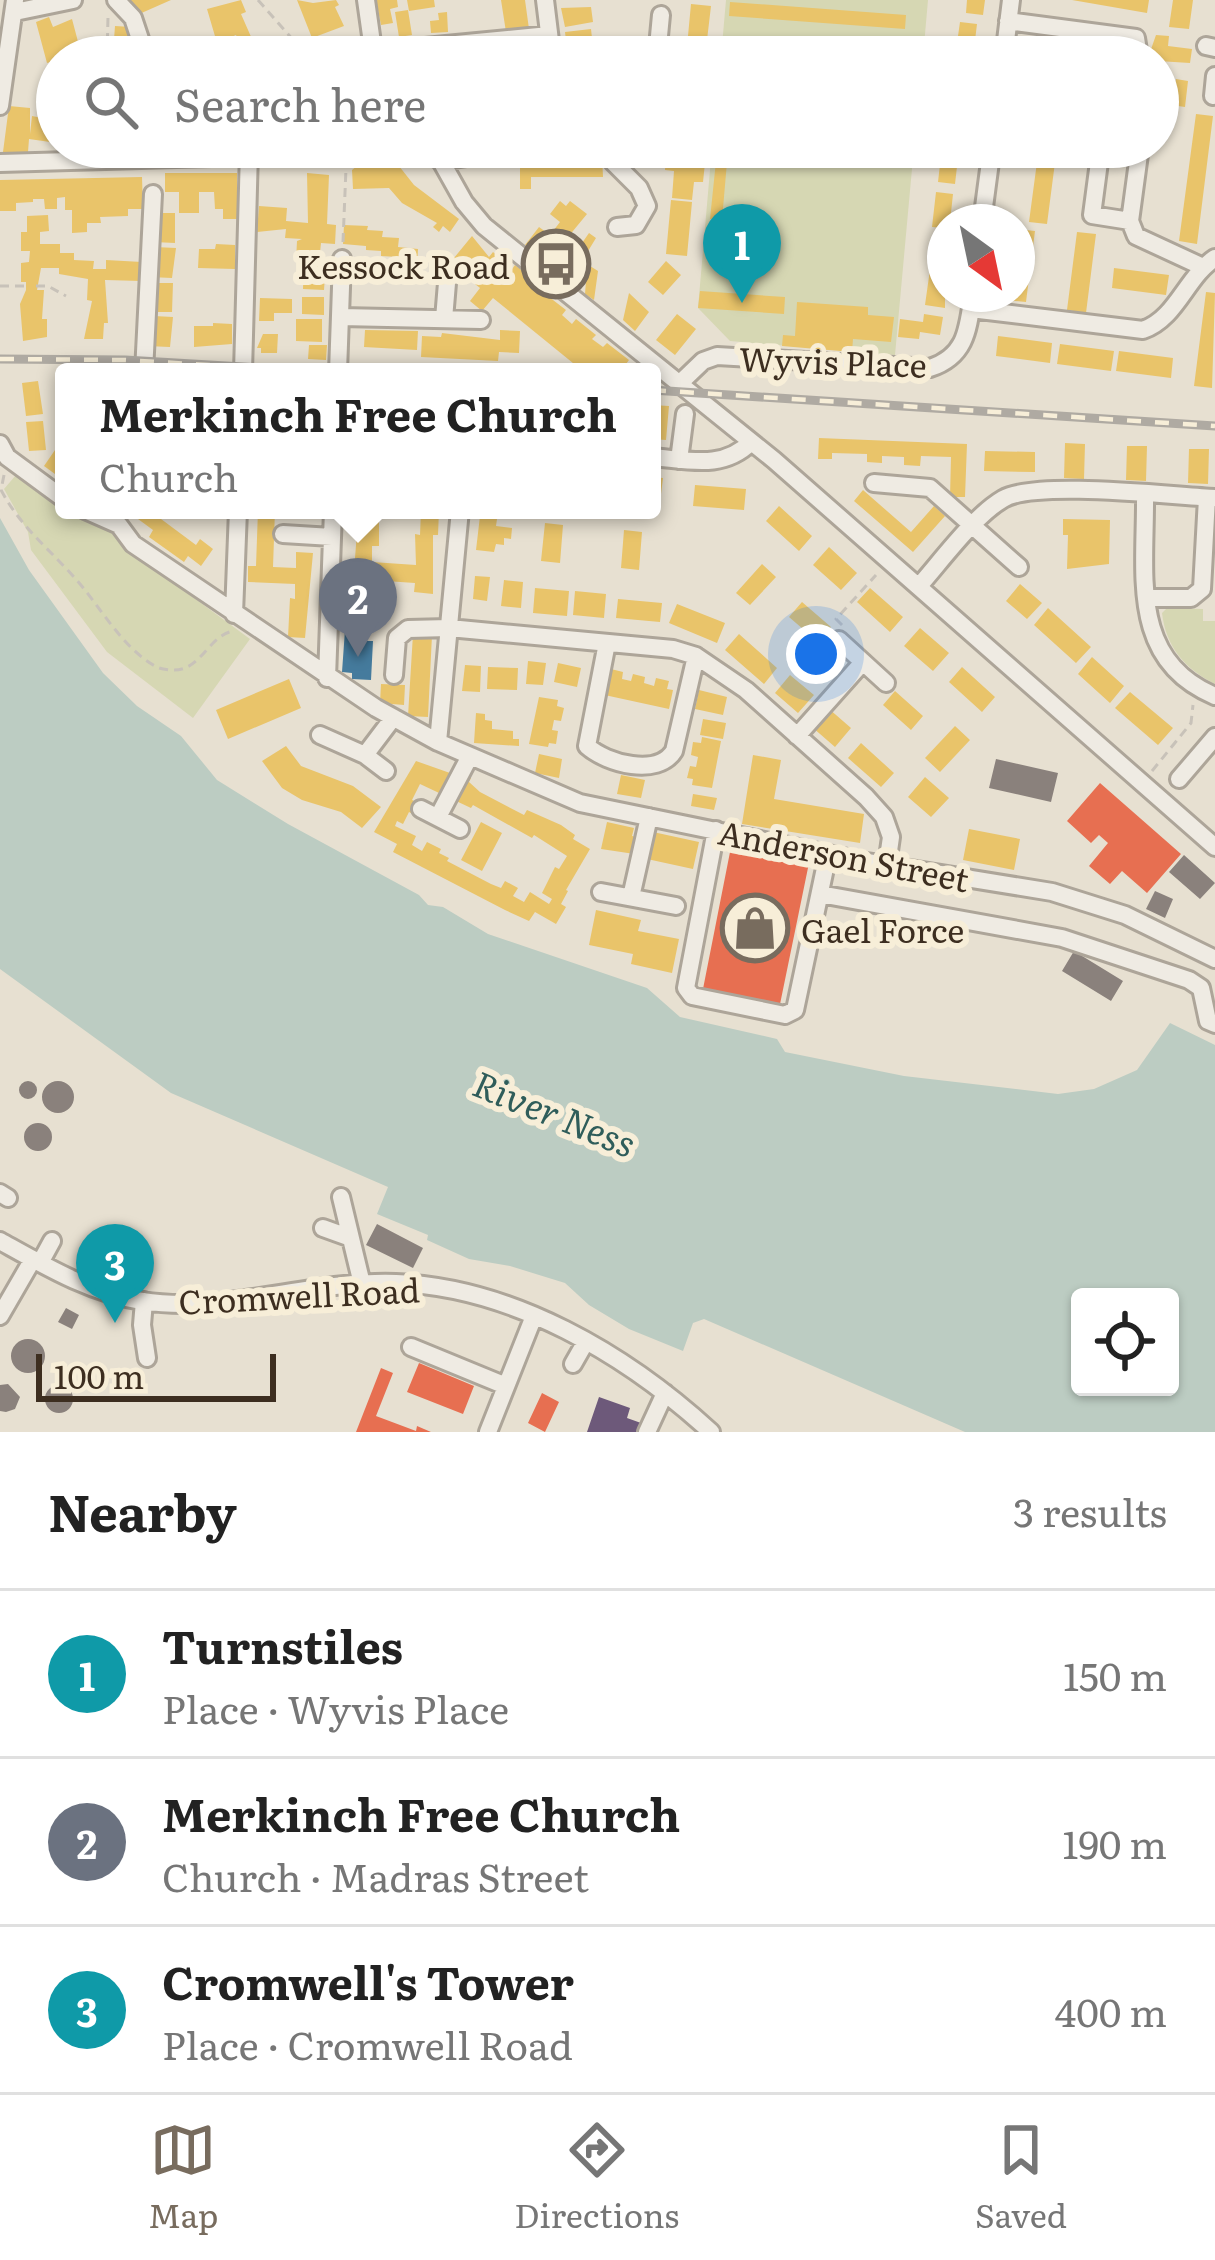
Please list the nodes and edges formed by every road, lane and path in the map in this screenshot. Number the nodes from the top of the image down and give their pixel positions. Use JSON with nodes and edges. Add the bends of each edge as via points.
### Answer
{"nodes":[{"id":1,"x":74,"y":0,"type":"edge"},
{"id":2,"x":112,"y":0,"type":"edge"},
{"id":3,"x":258,"y":0,"type":"edge"},
{"id":4,"x":366,"y":0,"type":"edge"},
{"id":5,"x":545,"y":0,"type":"edge"},
{"id":6,"x":1011,"y":0,"type":"edge"},
{"id":7,"x":15,"y":6,"type":"edge"},
{"id":8,"x":661,"y":15,"type":"dead end"},
{"id":9,"x":1008,"y":21,"type":"junction"},
{"id":10,"x":549,"y":34,"type":"joint"},
{"id":11,"x":109,"y":36,"type":"edge"},
{"id":12,"x":139,"y":36,"type":"edge"},
{"id":13,"x":290,"y":36,"type":"edge"},
{"id":14,"x":371,"y":36,"type":"edge"},
{"id":15,"x":532,"y":36,"type":"edge"},
{"id":16,"x":659,"y":36,"type":"edge"},
{"id":17,"x":1006,"y":36,"type":"edge"},
{"id":18,"x":1121,"y":36,"type":"edge"},
{"id":19,"x":0,"y":106,"type":"edge"},
{"id":20,"x":36,"y":160,"type":"edge"},
{"id":21,"x":0,"y":163,"type":"edge"},
{"id":22,"x":249,"y":168,"type":"edge"},
{"id":23,"x":345,"y":168,"type":"edge"},
{"id":24,"x":445,"y":168,"type":"edge"},
{"id":25,"x":619,"y":168,"type":"edge"},
{"id":26,"x":989,"y":168,"type":"edge"},
{"id":27,"x":1098,"y":168,"type":"edge"},
{"id":28,"x":1137,"y":168,"type":"edge"},
{"id":29,"x":153,"y":194,"type":"dead end"},
{"id":30,"x":984,"y":204,"type":"edge"},
{"id":31,"x":1130,"y":221,"type":"junction"},
{"id":32,"x":617,"y":226,"type":"dead end"},
{"id":33,"x":342,"y":259,"type":"joint"},
{"id":34,"x":1209,"y":263,"type":"edge"},
{"id":35,"x":447,"y":283,"type":"dead end"},
{"id":36,"x":0,"y":286,"type":"edge"},
{"id":37,"x":25,"y":286,"type":"dead end"},
{"id":38,"x":36,"y":286,"type":"dead end"},
{"id":39,"x":66,"y":296,"type":"dead end"},
{"id":40,"x":970,"y":312,"type":"edge"},
{"id":41,"x":1033,"y":312,"type":"edge"},
{"id":42,"x":341,"y":317,"type":"junction"},
{"id":43,"x":444,"y":319,"type":"junction"},
{"id":44,"x":481,"y":320,"type":"dead end"},
{"id":45,"x":144,"y":363,"type":"edge"},
{"id":46,"x":243,"y":363,"type":"edge"},
{"id":47,"x":338,"y":363,"type":"edge"},
{"id":48,"x":653,"y":363,"type":"edge"},
{"id":49,"x":661,"y":369,"type":"edge"},
{"id":50,"x":679,"y":384,"type":"junction"},
{"id":51,"x":685,"y":414,"type":"dead end"},
{"id":52,"x":752,"y":442,"type":"junction"},
{"id":53,"x":4,"y":451,"type":"edge"},
{"id":54,"x":661,"y":458,"type":"edge"},
{"id":55,"x":679,"y":460,"type":"junction"},
{"id":56,"x":874,"y":483,"type":"dead end"},
{"id":57,"x":55,"y":492,"type":"edge"},
{"id":58,"x":1145,"y":494,"type":"junction"},
{"id":59,"x":1211,"y":498,"type":"edge"},
{"id":60,"x":122,"y":519,"type":"edge"},
{"id":61,"x":238,"y":519,"type":"edge"},
{"id":62,"x":333,"y":519,"type":"edge"},
{"id":63,"x":459,"y":519,"type":"edge"},
{"id":64,"x":974,"y":526,"type":"junction"},
{"id":65,"x":283,"y":534,"type":"dead end"},
{"id":66,"x":332,"y":537,"type":"junction"},
{"id":67,"x":890,"y":560,"type":"junction"},
{"id":68,"x":1019,"y":567,"type":"dead end"},
{"id":69,"x":919,"y":586,"type":"junction"},
{"id":70,"x":1146,"y":598,"type":"junction"},
{"id":71,"x":234,"y":614,"type":"junction"},
{"id":72,"x":252,"y":627,"type":"junction"},
{"id":73,"x":449,"y":628,"type":"junction"},
{"id":74,"x":839,"y":640,"type":"joint"},
{"id":75,"x":607,"y":643,"type":"junction"},
{"id":76,"x":696,"y":656,"type":"junction"},
{"id":77,"x":863,"y":662,"type":"junction"},
{"id":78,"x":394,"y":675,"type":"dead end"},
{"id":79,"x":327,"y":678,"type":"junction"},
{"id":80,"x":886,"y":683,"type":"dead end"},
{"id":81,"x":1195,"y":688,"type":"junction"},
{"id":82,"x":1215,"y":696,"type":"edge"},
{"id":83,"x":393,"y":718,"type":"junction"},
{"id":84,"x":320,"y":735,"type":"dead end"},
{"id":85,"x":797,"y":736,"type":"junction"},
{"id":86,"x":1215,"y":737,"type":"edge"},
{"id":87,"x":438,"y":742,"type":"junction"},
{"id":88,"x":365,"y":755,"type":"junction"},
{"id":89,"x":470,"y":756,"type":"junction"},
{"id":90,"x":386,"y":771,"type":"dead end"},
{"id":91,"x":1178,"y":778,"type":"dead end"},
{"id":92,"x":1143,"y":781,"type":"junction"},
{"id":93,"x":650,"y":817,"type":"junction"},
{"id":94,"x":460,"y":829,"type":"dead end"},
{"id":95,"x":716,"y":830,"type":"junction"},
{"id":96,"x":1215,"y":847,"type":"edge"},
{"id":97,"x":828,"y":854,"type":"junction"},
{"id":98,"x":887,"y":865,"type":"junction"},
{"id":99,"x":601,"y":892,"type":"dead end"},
{"id":100,"x":820,"y":894,"type":"junction"},
{"id":101,"x":632,"y":897,"type":"junction"},
{"id":102,"x":676,"y":906,"type":"dead end"},
{"id":103,"x":1215,"y":958,"type":"edge"},
{"id":104,"x":1215,"y":1024,"type":"edge"},
{"id":105,"x":341,"y":1197,"type":"dead end"},
{"id":106,"x":323,"y":1228,"type":"dead end"},
{"id":107,"x":348,"y":1237,"type":"junction"},
{"id":108,"x":0,"y":1240,"type":"edge"},
{"id":109,"x":52,"y":1241,"type":"dead end"},
{"id":110,"x":37,"y":1261,"type":"junction"},
{"id":111,"x":362,"y":1283,"type":"junction"},
{"id":112,"x":144,"y":1301,"type":"junction"},
{"id":113,"x":0,"y":1316,"type":"edge"},
{"id":114,"x":534,"y":1316,"type":"junction"},
{"id":115,"x":585,"y":1343,"type":"junction"},
{"id":116,"x":410,"y":1347,"type":"dead end"},
{"id":117,"x":147,"y":1358,"type":"dead end"},
{"id":118,"x":573,"y":1364,"type":"dead end"},
{"id":119,"x":506,"y":1386,"type":"junction"},
{"id":120,"x":665,"y":1394,"type":"junction"},
{"id":121,"x":488,"y":1432,"type":"edge"},
{"id":122,"x":647,"y":1432,"type":"edge"},
{"id":123,"x":710,"y":1432,"type":"edge"}],
"edges":[{"from":1,"to":7,"type":"street"},
{"from":2,"to":11,"type":"path"},
{"from":2,"to":12,"type":"street"},
{"from":3,"to":13,"type":"path"},
{"from":4,"to":14,"type":"street"},
{"from":5,"to":10,"type":"street"},
{"from":6,"to":9,"type":"street"},
{"from":7,"to":19,"type":"street"},
{"from":8,"to":16,"type":"street"},
{"from":9,"to":17,"type":"street"},
{"from":9,"to":18,"type":"street"},
{"from":10,"to":15,"type":"street"},
{"from":20,"to":21,"type":"street"},
{"from":22,"to":46,"type":"street"},
{"from":23,"to":33,"type":"path"},
{"from":24,"to":48,"type":"street","via":[[484,226]]},
{"from":25,"to":32,"type":"street","via":[[647,206],[636,225]]},
{"from":26,"to":30,"type":"street"},
{"from":27,"to":31,"type":"street","via":[[1092,215]]},
{"from":28,"to":31,"type":"street"},
{"from":29,"to":45,"type":"street"},
{"from":31,"to":34,"type":"street","via":[[1136,236]]},
{"from":33,"to":42,"type":"street"},
{"from":34,"to":41,"type":"street","name":"Wyvis Place","via":[[1166,316],[1143,330]]},
{"from":35,"to":43,"type":"street"},
{"from":36,"to":37,"type":"path"},
{"from":38,"to":39,"type":"path"},
{"from":40,"to":50,"type":"street","name":"Wyvis Place","via":[[963,346],[930,368],[717,356]]},
{"from":42,"to":43,"type":"street"},
{"from":42,"to":47,"type":"street"},
{"from":43,"to":44,"type":"street"},
{"from":49,"to":50,"type":"street"},
{"from":50,"to":52,"type":"street"},
{"from":51,"to":55,"type":"street"},
{"from":52,"to":55,"type":"street","via":[[728,460]]},
{"from":52,"to":67,"type":"street"},
{"from":53,"to":57,"type":"street"},
{"from":53,"to":72,"type":"path","via":[[2,490],[13,512],[154,666],[191,666],[221,634]]},
{"from":54,"to":55,"type":"street"},
{"from":56,"to":64,"type":"street","via":[[930,488]]},
{"from":58,"to":59,"type":"street"},
{"from":58,"to":64,"type":"street","via":[[1021,492]]},
{"from":58,"to":70,"type":"street"},
{"from":59,"to":70,"type":"street","via":[[1202,589],[1191,598]]},
{"from":60,"to":71,"type":"street","name":"Anderson Street","via":[[133,544]]},
{"from":61,"to":71,"type":"street"},
{"from":62,"to":66,"type":"street"},
{"from":63,"to":73,"type":"street"},
{"from":64,"to":68,"type":"street"},
{"from":64,"to":69,"type":"street"},
{"from":65,"to":66,"type":"street"},
{"from":66,"to":79,"type":"street"},
{"from":67,"to":69,"type":"street"},
{"from":67,"to":74,"type":"path","via":[[836,619],[848,631]]},
{"from":69,"to":92,"type":"street"},
{"from":70,"to":81,"type":"street","via":[[1152,636]]},
{"from":71,"to":72,"type":"street","name":"Anderson Street"},
{"from":72,"to":79,"type":"street","name":"Anderson Street"},
{"from":73,"to":75,"type":"street"},
{"from":73,"to":78,"type":"street","via":[[408,629],[397,638]]},
{"from":73,"to":87,"type":"street"},
{"from":74,"to":77,"type":"street"},
{"from":75,"to":76,"type":"street"},
{"from":75,"to":76,"type":"street","via":[[587,746],[604,758],[651,766],[674,751]]},
{"from":76,"to":85,"type":"street"},
{"from":77,"to":80,"type":"street"},
{"from":77,"to":85,"type":"street"},
{"from":79,"to":83,"type":"street","name":"Anderson Street"},
{"from":81,"to":82,"type":"street"},
{"from":81,"to":92,"type":"path","via":[[1191,723]]},
{"from":83,"to":87,"type":"street","name":"Anderson Street"},
{"from":83,"to":88,"type":"street"},
{"from":84,"to":88,"type":"street"},
{"from":85,"to":98,"type":"street","via":[[884,817]]},
{"from":86,"to":91,"type":"street"},
{"from":87,"to":89,"type":"street","name":"Anderson Street"},
{"from":88,"to":90,"type":"street"},
{"from":89,"to":93,"type":"street","name":"Anderson Street","via":[[580,803]]},
{"from":89,"to":94,"type":"street","via":[[430,813]]},
{"from":92,"to":96,"type":"street"},
{"from":93,"to":95,"type":"street","name":"Anderson Street"},
{"from":93,"to":101,"type":"street"},
{"from":95,"to":97,"type":"street","name":"Anderson Street"},
{"from":95,"to":100,"type":"street","via":[[686,988],[692,996],[785,1015],[795,1010]]},
{"from":97,"to":98,"type":"street","name":"Anderson Street"},
{"from":97,"to":100,"type":"street"},
{"from":98,"to":103,"type":"street","name":"Anderson Street","via":[[1052,892],[1125,915]]},
{"from":99,"to":101,"type":"street"},
{"from":100,"to":104,"type":"street","via":[[1084,945],[1201,988]]},
{"from":101,"to":102,"type":"street"},
{"from":105,"to":107,"type":"street"},
{"from":106,"to":107,"type":"street"},
{"from":107,"to":111,"type":"street"},
{"from":108,"to":110,"type":"street","name":"Cromwell Road"},
{"from":109,"to":110,"type":"street"},
{"from":110,"to":112,"type":"street","name":"Cromwell Road"},
{"from":110,"to":113,"type":"street"},
{"from":111,"to":112,"type":"street","name":"Cromwell Road"},
{"from":111,"to":114,"type":"street","name":"Cromwell Road","via":[[465,1290]]},
{"from":112,"to":117,"type":"street"},
{"from":114,"to":115,"type":"street","name":"Cromwell Road"},
{"from":114,"to":119,"type":"street"},
{"from":115,"to":118,"type":"street"},
{"from":115,"to":120,"type":"street","name":"Cromwell Road"},
{"from":116,"to":119,"type":"street"},
{"from":119,"to":121,"type":"street"},
{"from":120,"to":122,"type":"street"},
{"from":120,"to":123,"type":"street","name":"Cromwell Road"}]}
